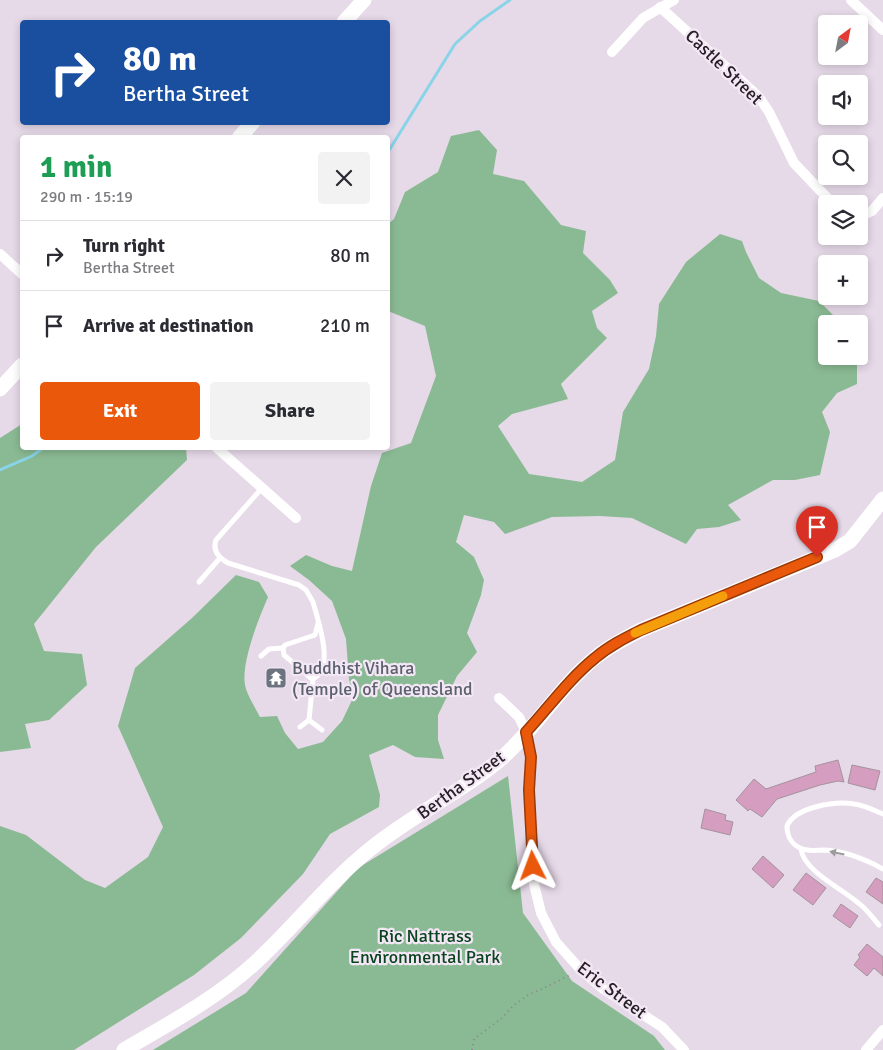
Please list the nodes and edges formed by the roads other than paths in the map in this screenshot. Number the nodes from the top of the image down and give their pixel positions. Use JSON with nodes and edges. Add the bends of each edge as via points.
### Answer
{"nodes":[{"id":1,"x":364,"y":0,"type":"edge"},
{"id":2,"x":674,"y":0,"type":"edge"},
{"id":3,"x":850,"y":0,"type":"edge"},
{"id":4,"x":660,"y":7,"type":"junction"},
{"id":5,"x":346,"y":20,"type":"edge"},
{"id":6,"x":883,"y":30,"type":"edge"},
{"id":7,"x":612,"y":52,"type":"dead end"},
{"id":8,"x":250,"y":125,"type":"edge"},
{"id":9,"x":241,"y":135,"type":"edge"},
{"id":10,"x":824,"y":195,"type":"edge"},
{"id":11,"x":883,"y":198,"type":"edge"},
{"id":12,"x":868,"y":212,"type":"edge"},
{"id":13,"x":0,"y":254,"type":"edge"},
{"id":14,"x":20,"y":272,"type":"edge"},
{"id":15,"x":20,"y":367,"type":"edge"},
{"id":16,"x":0,"y":390,"type":"edge"},
{"id":17,"x":219,"y":450,"type":"edge"},
{"id":18,"x":262,"y":488,"type":"junction"},
{"id":19,"x":883,"y":499,"type":"edge"},
{"id":20,"x":296,"y":518,"type":"dead end"},
{"id":21,"x":220,"y":558,"type":"junction"},
{"id":22,"x":199,"y":582,"type":"dead end"},
{"id":23,"x":318,"y":623,"type":"junction"},
{"id":24,"x":283,"y":648,"type":"junction"},
{"id":25,"x":261,"y":656,"type":"dead end"},
{"id":26,"x":313,"y":679,"type":"junction"},
{"id":27,"x":499,"y":698,"type":"dead end"},
{"id":28,"x":310,"y":720,"type":"junction"},
{"id":29,"x":300,"y":727,"type":"dead end"},
{"id":30,"x":322,"y":730,"type":"dead end"},
{"id":31,"x":526,"y":732,"type":"junction"},
{"id":32,"x":883,"y":814,"type":"edge"},
{"id":33,"x":801,"y":849,"type":"junction"},
{"id":34,"x":883,"y":869,"type":"edge"},
{"id":35,"x":879,"y":925,"type":"dead end"},
{"id":36,"x":883,"y":1030,"type":"edge"},
{"id":37,"x":124,"y":1050,"type":"edge"},
{"id":38,"x":684,"y":1050,"type":"edge"},
{"id":39,"x":866,"y":1050,"type":"edge"}],
"edges":[{"from":1,"to":5,"type":"street"},
{"from":2,"to":4,"type":"street"},
{"from":3,"to":6,"type":"street"},
{"from":4,"to":7,"type":"street","via":[[643,18]]},
{"from":4,"to":10,"type":"street","name":"Castle Street","via":[[759,96],[794,164]]},
{"from":8,"to":9,"type":"street"},
{"from":11,"to":12,"type":"street"},
{"from":13,"to":14,"type":"street"},
{"from":15,"to":16,"type":"street"},
{"from":17,"to":18,"type":"street"},
{"from":18,"to":20,"type":"street"},
{"from":18,"to":21,"type":"lane","via":[[216,540],[215,549]]},
{"from":19,"to":31,"type":"street","name":"Bertha Street","via":[[850,541],[834,550],[614,644],[578,674]]},
{"from":21,"to":22,"type":"lane"},
{"from":21,"to":23,"type":"lane","via":[[237,567],[299,585],[313,602]]},
{"from":23,"to":24,"type":"lane","via":[[315,635]]},
{"from":23,"to":26,"type":"lane","via":[[324,665],[322,673]]},
{"from":24,"to":25,"type":"lane","via":[[269,649]]},
{"from":24,"to":26,"type":"lane","via":[[284,654]]},
{"from":26,"to":28,"type":"lane"},
{"from":27,"to":31,"type":"street","name":"Eric Street","via":[[519,717]]},
{"from":28,"to":29,"type":"lane"},
{"from":28,"to":30,"type":"lane"},
{"from":31,"to":37,"type":"street","name":"Bertha Street","via":[[504,756],[483,772],[368,850],[231,984]]},
{"from":31,"to":38,"type":"street","name":"Eric Street","via":[[531,757],[529,790],[534,884],[541,913],[556,942],[580,969],[602,988],[662,1027]]},
{"from":32,"to":33,"type":"lane","via":[[867,807],[841,803],[804,812],[793,817],[787,826],[793,843]]},
{"from":34,"to":33,"type":"lane","one_way":true,"via":[[836,852]]},
{"from":33,"to":35,"type":"lane","via":[[809,866],[859,903]]},
{"from":36,"to":39,"type":"street"}]}
